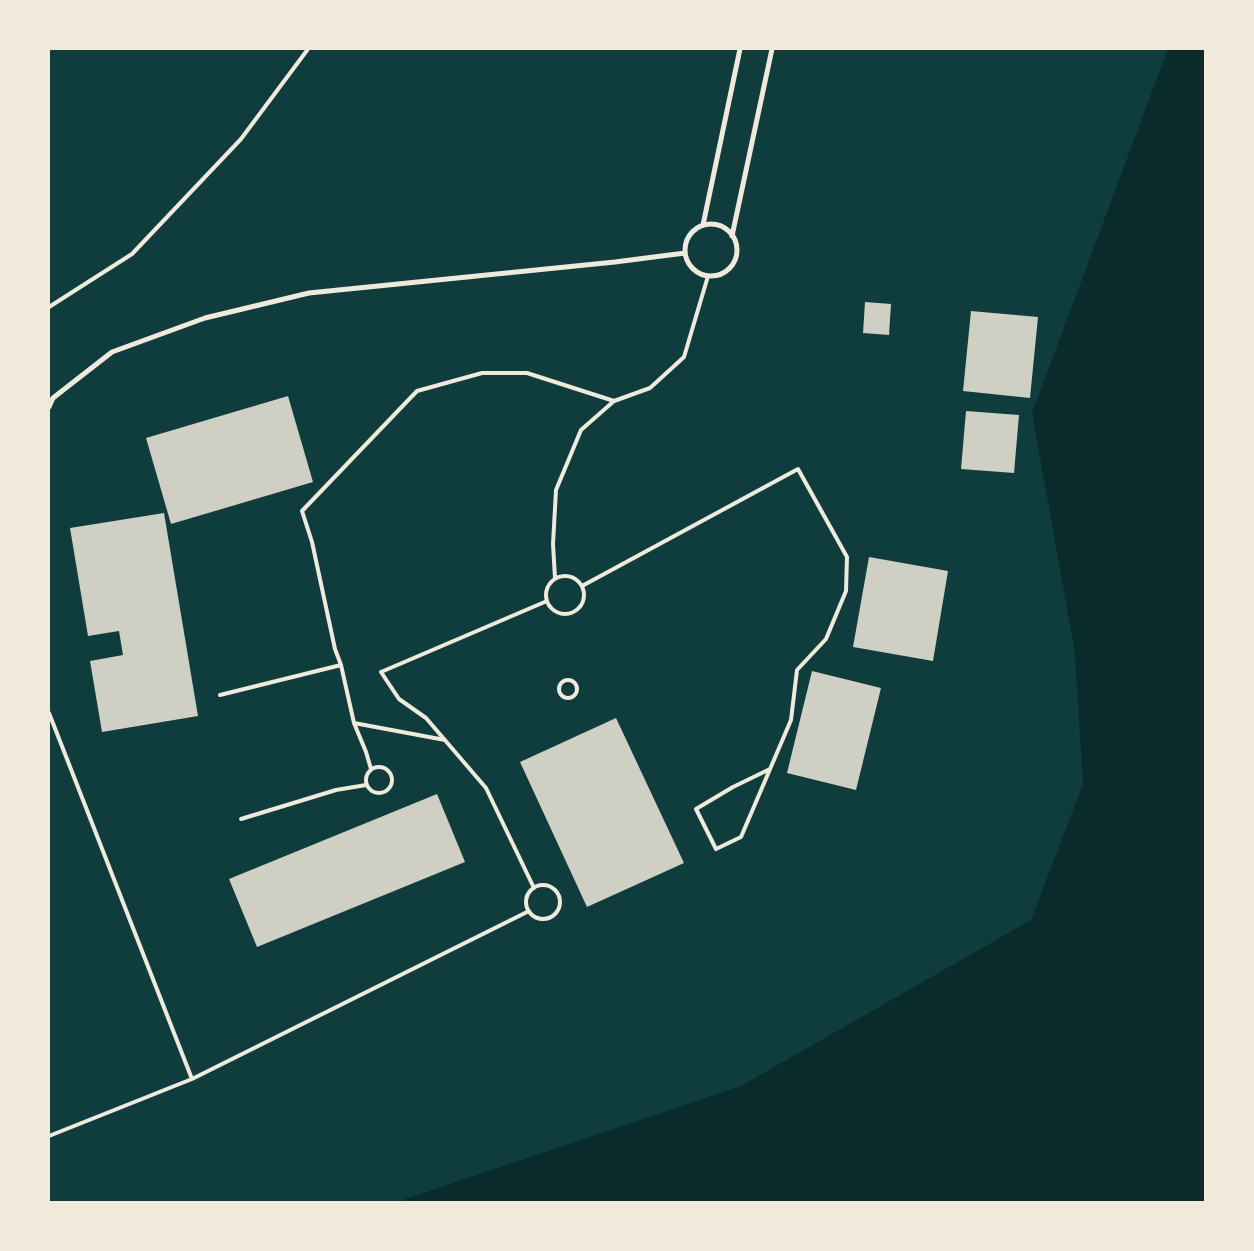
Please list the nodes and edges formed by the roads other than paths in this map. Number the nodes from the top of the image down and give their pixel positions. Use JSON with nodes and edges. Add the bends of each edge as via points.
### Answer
{"nodes":[{"id":1,"x":308,"y":49,"type":"edge"},
{"id":2,"x":740,"y":49,"type":"edge"},
{"id":3,"x":772,"y":49,"type":"edge"},
{"id":4,"x":703,"y":225,"type":"junction"},
{"id":5,"x":732,"y":236,"type":"junction"},
{"id":6,"x":685,"y":253,"type":"junction"},
{"id":7,"x":708,"y":276,"type":"junction"},
{"id":8,"x":49,"y":307,"type":"edge"},
{"id":9,"x":614,"y":401,"type":"junction"},
{"id":10,"x":49,"y":407,"type":"edge"},
{"id":11,"x":555,"y":578,"type":"junction"},
{"id":12,"x":582,"y":586,"type":"junction"},
{"id":13,"x":547,"y":602,"type":"junction"},
{"id":14,"x":341,"y":665,"type":"junction"},
{"id":15,"x":576,"y":693,"type":"joint"},
{"id":16,"x":220,"y":695,"type":"dead end"},
{"id":17,"x":49,"y":713,"type":"edge"},
{"id":18,"x":354,"y":723,"type":"junction"},
{"id":19,"x":444,"y":740,"type":"junction"},
{"id":20,"x":371,"y":769,"type":"junction"},
{"id":21,"x":770,"y":769,"type":"junction"},
{"id":22,"x":366,"y":785,"type":"junction"},
{"id":23,"x":241,"y":818,"type":"dead end"},
{"id":24,"x":534,"y":888,"type":"junction"},
{"id":25,"x":529,"y":911,"type":"junction"},
{"id":26,"x":192,"y":1079,"type":"junction"},
{"id":27,"x":49,"y":1136,"type":"edge"}],
"edges":[{"from":1,"to":8,"type":"lane","via":[[241,139],[132,254]]},
{"from":2,"to":4,"type":"street"},
{"from":3,"to":5,"type":"street"},
{"from":4,"to":5,"type":"street","via":[[720,226]]},
{"from":4,"to":6,"type":"street","via":[[689,236]]},
{"from":5,"to":7,"type":"street","via":[[736,251],[731,266],[725,272]]},
{"from":6,"to":7,"type":"street","via":[[692,268]]},
{"from":6,"to":10,"type":"street","via":[[310,292],[205,318],[112,352],[53,398]]},
{"from":7,"to":9,"type":"lane","via":[[684,356],[650,388]]},
{"from":9,"to":11,"type":"lane","via":[[581,430],[556,490]]},
{"from":9,"to":14,"type":"lane","via":[[527,372],[482,372],[417,391],[302,511]]},
{"from":11,"to":12,"type":"lane","via":[[574,577]]},
{"from":11,"to":13,"type":"lane","via":[[547,588]]},
{"from":12,"to":13,"type":"lane","via":[[583,604],[574,612],[562,614]]},
{"from":12,"to":21,"type":"lane","via":[[798,469],[847,557],[846,591],[826,639],[797,670],[791,720]]},
{"from":13,"to":19,"type":"lane","via":[[381,672],[399,699],[426,718]]},
{"from":14,"to":16,"type":"lane"},
{"from":14,"to":18,"type":"lane"},
{"from":15,"to":15,"type":"lane","via":[[572,697],[563,696],[559,691],[560,685],[572,680],[577,687]]},
{"from":17,"to":26,"type":"lane"},
{"from":18,"to":19,"type":"lane"},
{"from":18,"to":20,"type":"lane"},
{"from":19,"to":24,"type":"lane","via":[[486,788]]},
{"from":20,"to":22,"type":"lane","via":[[366,776]]},
{"from":20,"to":22,"type":"lane","via":[[379,766],[387,770],[392,777],[391,786],[376,793]]},
{"from":21,"to":21,"type":"lane","via":[[741,837],[716,849],[696,809],[733,786]]},
{"from":22,"to":23,"type":"lane","via":[[336,790]]},
{"from":24,"to":25,"type":"lane","via":[[527,896]]},
{"from":24,"to":25,"type":"lane","via":[[544,885],[554,889],[560,905],[554,914],[544,919]]},
{"from":25,"to":26,"type":"lane"},
{"from":26,"to":27,"type":"lane"}]}
